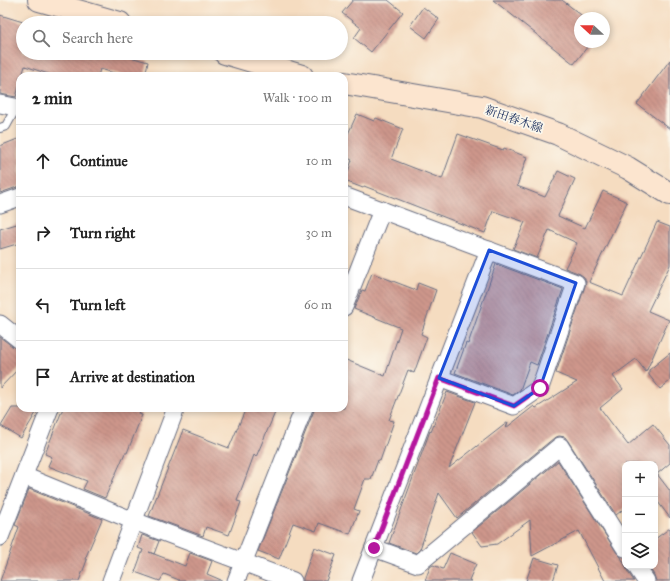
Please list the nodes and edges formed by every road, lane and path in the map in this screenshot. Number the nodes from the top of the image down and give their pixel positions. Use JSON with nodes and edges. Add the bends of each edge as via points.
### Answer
{"nodes":[{"id":1,"x":39,"y":0,"type":"edge"},
{"id":2,"x":95,"y":16,"type":"edge"},
{"id":3,"x":248,"y":60,"type":"edge"},
{"id":4,"x":288,"y":72,"type":"edge"},
{"id":5,"x":348,"y":84,"type":"edge"},
{"id":6,"x":12,"y":107,"type":"edge"},
{"id":7,"x":0,"y":128,"type":"edge"},
{"id":8,"x":670,"y":194,"type":"edge"},
{"id":9,"x":348,"y":197,"type":"edge"},
{"id":10,"x":16,"y":198,"type":"edge"},
{"id":11,"x":0,"y":204,"type":"edge"},
{"id":12,"x":382,"y":210,"type":"junction"},
{"id":13,"x":489,"y":250,"type":"junction"},
{"id":14,"x":348,"y":297,"type":"edge"},
{"id":15,"x":0,"y":324,"type":"edge"},
{"id":16,"x":16,"y":337,"type":"edge"},
{"id":17,"x":439,"y":378,"type":"junction"},
{"id":18,"x":48,"y":412,"type":"edge"},
{"id":19,"x":175,"y":412,"type":"edge"},
{"id":20,"x":302,"y":412,"type":"edge"},
{"id":21,"x":24,"y":476,"type":"junction"},
{"id":22,"x":134,"y":521,"type":"junction"},
{"id":23,"x":0,"y":537,"type":"edge"},
{"id":24,"x":622,"y":543,"type":"edge"},
{"id":25,"x":374,"y":548,"type":"junction"},
{"id":26,"x":243,"y":562,"type":"junction"},
{"id":27,"x":638,"y":569,"type":"edge"},
{"id":28,"x":110,"y":581,"type":"edge"},
{"id":29,"x":236,"y":581,"type":"edge"},
{"id":30,"x":293,"y":581,"type":"edge"},
{"id":31,"x":361,"y":581,"type":"edge"},
{"id":32,"x":646,"y":581,"type":"edge"}],
"edges":[{"from":1,"to":2,"type":"main road"},
{"from":3,"to":4,"type":"main road"},
{"from":5,"to":8,"type":"main road","name":"新田春木線","via":[[482,107],[558,134],[628,168]]},
{"from":6,"to":7,"type":"lane","via":[[6,126]]},
{"from":9,"to":12,"type":"street"},
{"from":10,"to":11,"type":"street"},
{"from":12,"to":13,"type":"street"},
{"from":12,"to":14,"type":"street"},
{"from":13,"to":17,"type":"street"},
{"from":13,"to":17,"type":"street","via":[[576,283],[540,388],[514,406]]},
{"from":15,"to":16,"type":"street"},
{"from":17,"to":25,"type":"street"},
{"from":18,"to":21,"type":"street"},
{"from":19,"to":22,"type":"street"},
{"from":20,"to":26,"type":"street"},
{"from":21,"to":22,"type":"street"},
{"from":21,"to":23,"type":"street"},
{"from":22,"to":26,"type":"street"},
{"from":22,"to":28,"type":"street"},
{"from":24,"to":25,"type":"street","via":[[560,446],[418,564]]},
{"from":25,"to":31,"type":"street"},
{"from":26,"to":29,"type":"street"},
{"from":26,"to":30,"type":"street"},
{"from":27,"to":32,"type":"street"}]}
